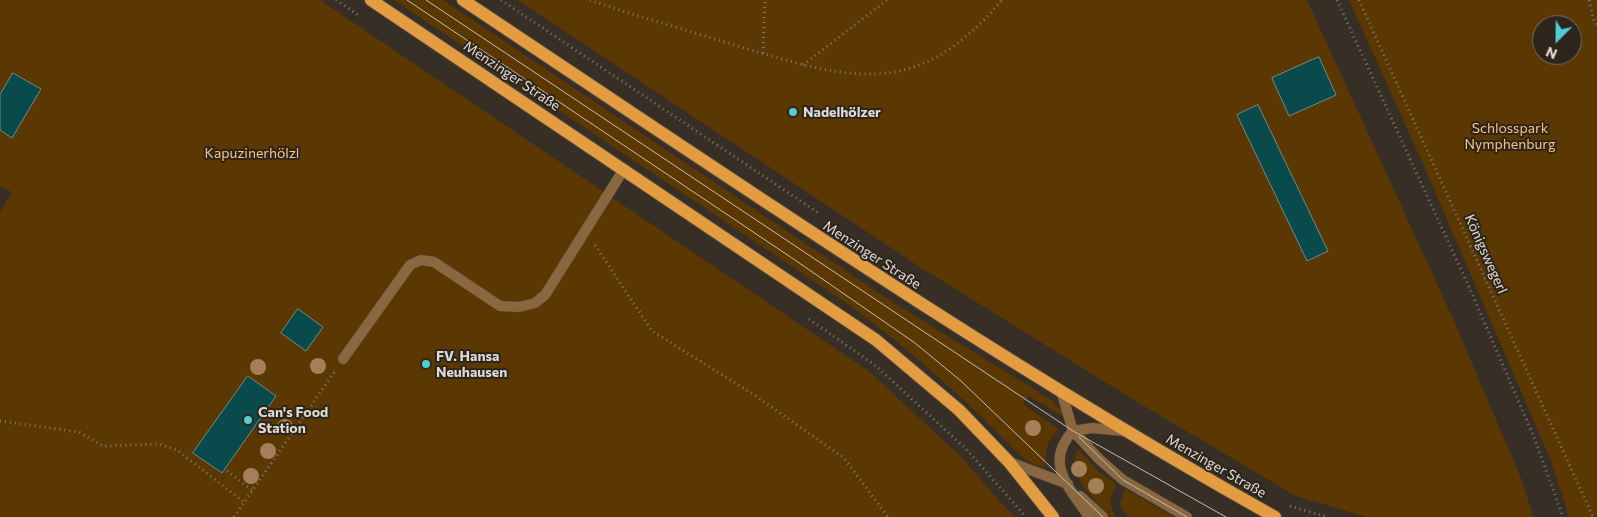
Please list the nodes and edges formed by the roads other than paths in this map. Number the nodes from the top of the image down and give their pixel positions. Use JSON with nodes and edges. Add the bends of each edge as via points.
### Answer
{"nodes":[{"id":1,"x":371,"y":0,"type":"edge"},
{"id":2,"x":463,"y":0,"type":"edge"},
{"id":3,"x":624,"y":169,"type":"junction"},
{"id":4,"x":343,"y":358,"type":"road end"},
{"id":5,"x":1062,"y":394,"type":"junction"},
{"id":6,"x":1073,"y":431,"type":"junction"},
{"id":7,"x":1124,"y":431,"type":"junction"},
{"id":8,"x":1009,"y":462,"type":"junction"},
{"id":9,"x":1065,"y":481,"type":"junction"},
{"id":10,"x":1053,"y":517,"type":"edge"},
{"id":11,"x":1089,"y":517,"type":"edge"},
{"id":12,"x":1102,"y":517,"type":"edge"},
{"id":13,"x":1187,"y":517,"type":"edge"},
{"id":14,"x":1275,"y":517,"type":"edge"}],
"edges":[{"from":1,"to":3,"type":"main road","name":"Menzinger Straße"},
{"from":2,"to":5,"type":"main road","name":"Menzinger Straße","via":[[920,304]]},
{"from":3,"to":4,"type":"lane","via":[[545,295],[535,303],[519,307],[500,306],[434,262],[421,260],[410,265]]},
{"from":3,"to":8,"type":"main road","name":"Menzinger Straße","via":[[876,340],[959,410]]},
{"from":5,"to":6,"type":"lane"},
{"from":5,"to":7,"type":"main road","name":"Menzinger Straße"},
{"from":6,"to":7,"type":"lane","via":[[1092,428]]},
{"from":6,"to":9,"type":"lane","via":[[1059,452],[1059,466]]},
{"from":6,"to":13,"type":"lane","via":[[1123,480]]},
{"from":7,"to":14,"type":"main road","name":"Menzinger Straße"},
{"from":8,"to":9,"type":"lane"},
{"from":8,"to":10,"type":"main road","name":"Menzinger Straße"},
{"from":9,"to":11,"type":"lane"},
{"from":9,"to":12,"type":"lane"}]}
